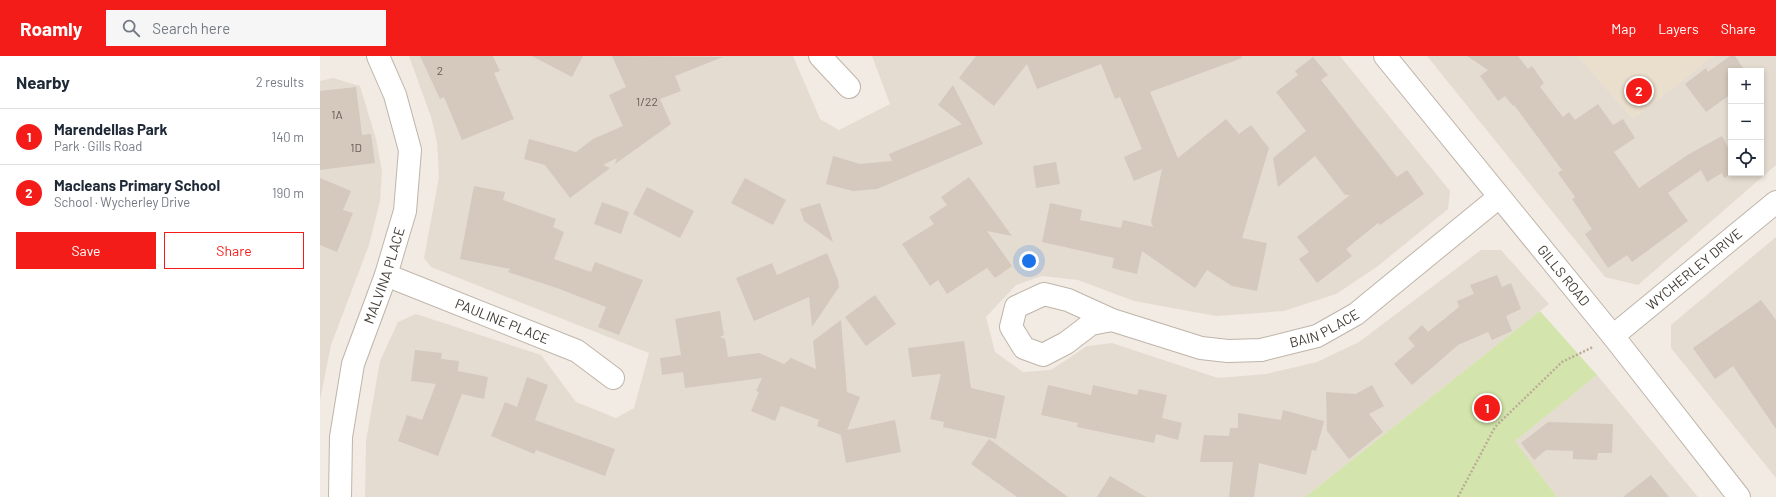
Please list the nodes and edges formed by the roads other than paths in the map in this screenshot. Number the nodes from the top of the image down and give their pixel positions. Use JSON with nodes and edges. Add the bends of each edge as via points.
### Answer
{"nodes":[{"id":1,"x":378,"y":56,"type":"edge"},
{"id":2,"x":820,"y":56,"type":"edge"},
{"id":3,"x":1384,"y":56,"type":"edge"},
{"id":4,"x":849,"y":87,"type":"dead end"},
{"id":5,"x":1499,"y":197,"type":"junction"},
{"id":6,"x":1776,"y":202,"type":"edge"},
{"id":7,"x":386,"y":275,"type":"junction"},
{"id":8,"x":1112,"y":320,"type":"dead end"},
{"id":9,"x":1613,"y":336,"type":"junction"},
{"id":10,"x":613,"y":378,"type":"dead end"},
{"id":11,"x":340,"y":497,"type":"edge"},
{"id":12,"x":1739,"y":497,"type":"edge"}],
"edges":[{"from":1,"to":7,"type":"street","name":"MALVINA PLACE","via":[[395,95],[410,150],[405,211]]},
{"from":2,"to":4,"type":"street"},
{"from":3,"to":5,"type":"street","name":"GILLS ROAD"},
{"from":5,"to":8,"type":"street","name":"BAIN PLACE","via":[[1356,314],[1317,336],[1261,350],[1228,351],[1201,348]]},
{"from":5,"to":9,"type":"street","name":"GILLS ROAD"},
{"from":6,"to":9,"type":"street","name":"WYCHERLEY DRIVE"},
{"from":7,"to":10,"type":"street","name":"PAULINE PLACE","via":[[577,351]]},
{"from":7,"to":11,"type":"street","name":"MALVINA PLACE","via":[[353,364],[341,438]]},
{"from":9,"to":12,"type":"street","name":"GILLS ROAD"}]}
